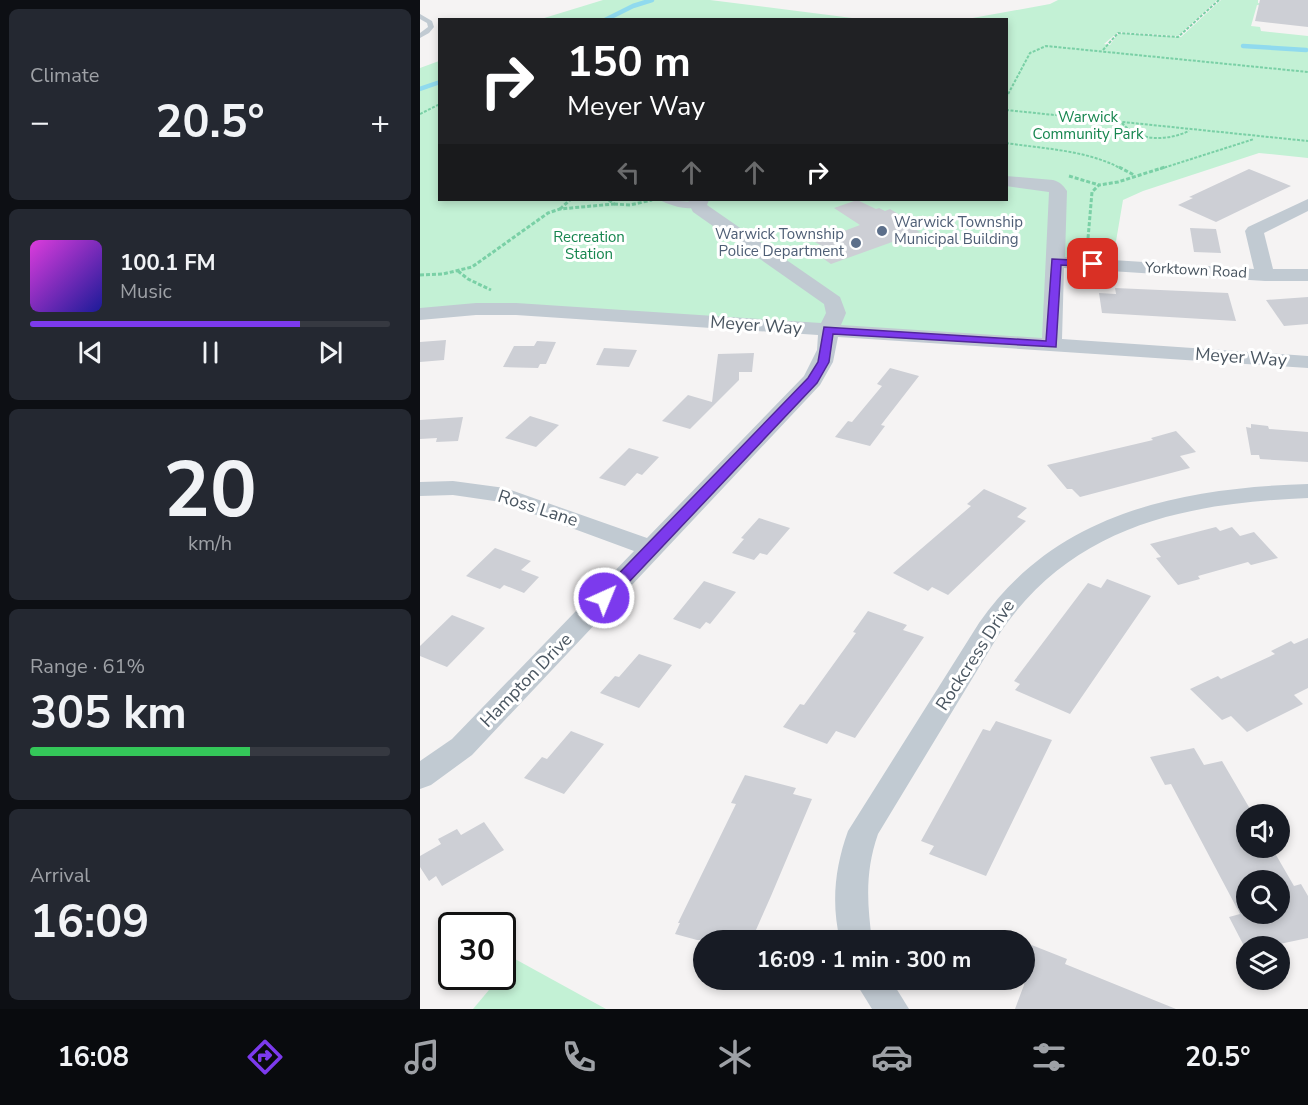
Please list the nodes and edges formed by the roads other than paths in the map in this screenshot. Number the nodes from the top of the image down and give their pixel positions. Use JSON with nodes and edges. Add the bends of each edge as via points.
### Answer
{"nodes":[{"id":1,"x":420,"y":16,"type":"edge"},
{"id":2,"x":420,"y":36,"type":"edge"},
{"id":3,"x":1008,"y":181,"type":"edge"},
{"id":4,"x":668,"y":201,"type":"edge"},
{"id":5,"x":699,"y":202,"type":"edge"},
{"id":6,"x":1308,"y":204,"type":"edge"},
{"id":7,"x":1056,"y":262,"type":"junction"},
{"id":8,"x":1272,"y":275,"type":"junction"},
{"id":9,"x":1308,"y":275,"type":"edge"},
{"id":10,"x":420,"y":314,"type":"edge"},
{"id":11,"x":828,"y":330,"type":"junction"},
{"id":12,"x":1052,"y":345,"type":"junction"},
{"id":13,"x":1308,"y":362,"type":"edge"},
{"id":14,"x":420,"y":489,"type":"edge"},
{"id":15,"x":1308,"y":491,"type":"edge"},
{"id":16,"x":652,"y":549,"type":"junction"},
{"id":17,"x":420,"y":777,"type":"edge"},
{"id":18,"x":854,"y":930,"type":"edge"},
{"id":19,"x":878,"y":990,"type":"edge"},
{"id":20,"x":892,"y":1009,"type":"edge"}],
"edges":[{"from":1,"to":2,"type":"lane","via":[[431,27]]},
{"from":3,"to":7,"type":"street","via":[[1053,185],[1058,191]]},
{"from":4,"to":5,"type":"lane","via":[[683,205]]},
{"from":5,"to":11,"type":"street","name":"Hampton Drive","via":[[833,301],[836,313]]},
{"from":6,"to":8,"type":"street","via":[[1254,231]]},
{"from":7,"to":8,"type":"street","name":"Yorktown Road"},
{"from":7,"to":12,"type":"street"},
{"from":8,"to":9,"type":"street","name":"Yorktown Road"},
{"from":10,"to":11,"type":"street","name":"Meyer Way","via":[[516,309]]},
{"from":11,"to":12,"type":"street","name":"Meyer Way"},
{"from":11,"to":16,"type":"street","name":"Hampton Drive","via":[[824,362],[812,380]]},
{"from":12,"to":13,"type":"street","name":"Meyer Way"},
{"from":14,"to":16,"type":"street","name":"Ross Lane","via":[[453,488],[505,495]]},
{"from":15,"to":18,"type":"street","name":"Rockcress Drive","via":[[1240,494],[1161,509],[1098,532],[1029,580],[995,618],[864,831],[850,877]]},
{"from":16,"to":17,"type":"street","name":"Hampton Drive","via":[[462,747]]},
{"from":19,"to":20,"type":"street"}]}
